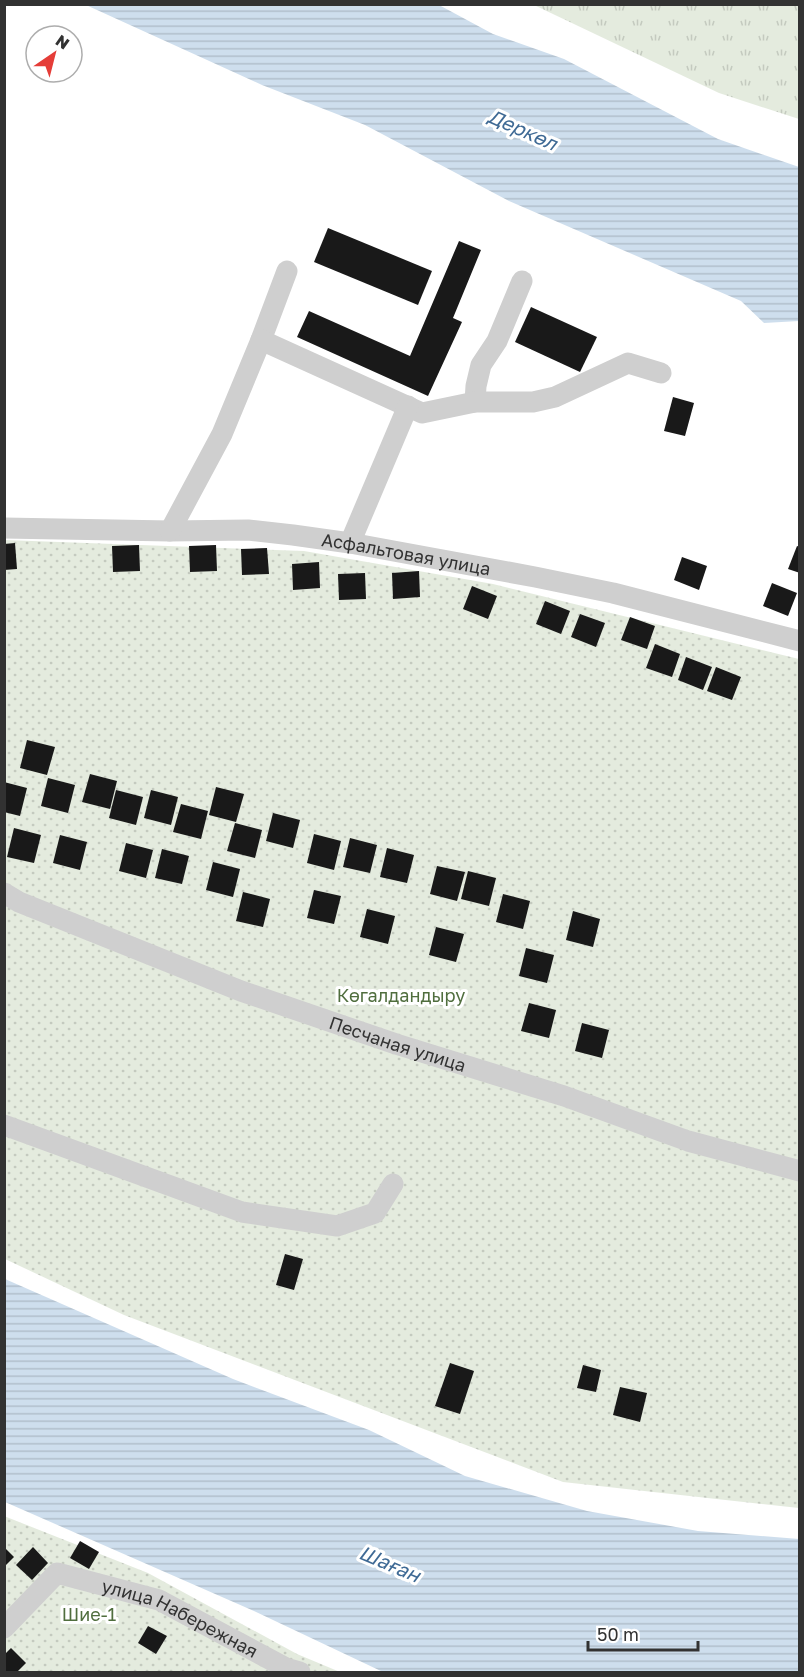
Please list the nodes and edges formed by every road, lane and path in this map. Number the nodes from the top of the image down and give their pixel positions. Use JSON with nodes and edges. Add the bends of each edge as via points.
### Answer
{"nodes":[{"id":1,"x":287,"y":271,"type":"dead end"},
{"id":2,"x":522,"y":281,"type":"dead end"},
{"id":3,"x":261,"y":340,"type":"junction"},
{"id":4,"x":661,"y":373,"type":"dead end"},
{"id":5,"x":476,"y":402,"type":"junction"},
{"id":6,"x":408,"y":406,"type":"junction"},
{"id":7,"x":4,"y":528,"type":"edge"},
{"id":8,"x":170,"y":531,"type":"junction"},
{"id":9,"x":350,"y":543,"type":"junction"},
{"id":10,"x":800,"y":641,"type":"edge"},
{"id":11,"x":4,"y":893,"type":"edge"},
{"id":12,"x":4,"y":1125,"type":"edge"},
{"id":13,"x":800,"y":1171,"type":"edge"},
{"id":14,"x":393,"y":1184,"type":"dead end"},
{"id":15,"x":4,"y":1628,"type":"edge"},
{"id":16,"x":300,"y":1672,"type":"edge"}],
"edges":[{"from":1,"to":3,"type":"street"},
{"from":2,"to":5,"type":"street","via":[[481,365]]},
{"from":3,"to":6,"type":"street"},
{"from":3,"to":8,"type":"street","via":[[222,434]]},
{"from":4,"to":5,"type":"street","via":[[628,363],[555,397],[533,402]]},
{"from":5,"to":6,"type":"street","via":[[422,413]]},
{"from":6,"to":9,"type":"street"},
{"from":7,"to":8,"type":"street","name":"Асфальтовая улица"},
{"from":8,"to":9,"type":"street","name":"Асфальтовая улица","via":[[248,530]]},
{"from":9,"to":10,"type":"street","name":"Асфальтовая улица","via":[[613,593]]},
{"from":11,"to":13,"type":"street","name":"Песчаная улица","via":[[241,991],[564,1096],[688,1142]]},
{"from":12,"to":14,"type":"street","via":[[242,1212],[337,1226],[375,1213]]},
{"from":15,"to":16,"type":"street","name":"улица Набережная","via":[[57,1574],[159,1599]]}]}
